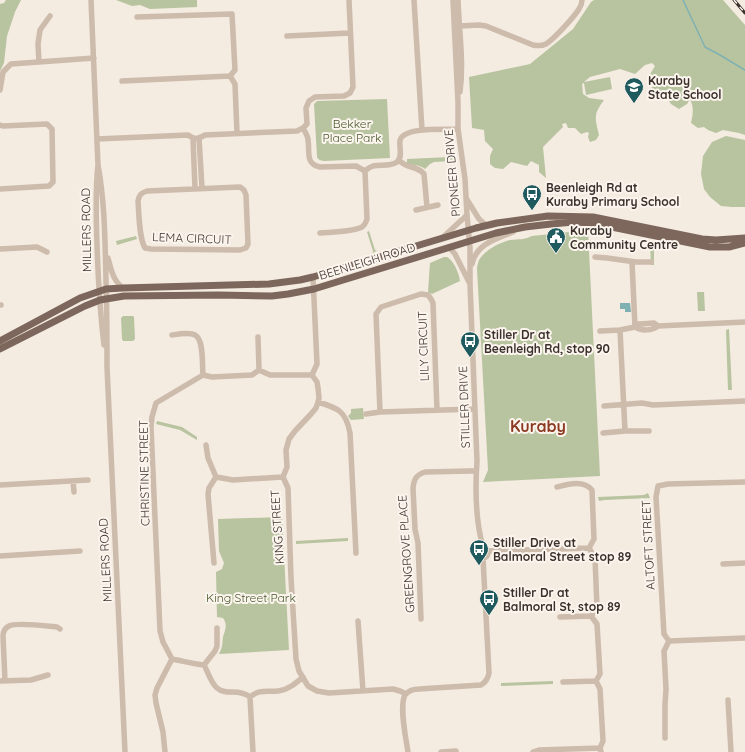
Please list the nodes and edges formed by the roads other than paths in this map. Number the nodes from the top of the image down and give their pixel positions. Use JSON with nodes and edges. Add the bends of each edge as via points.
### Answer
{"nodes":[{"id":1,"x":92,"y":0,"type":"edge"},
{"id":2,"x":349,"y":0,"type":"edge"},
{"id":3,"x":414,"y":0,"type":"edge"},
{"id":4,"x":453,"y":0,"type":"edge"},
{"id":5,"x":458,"y":0,"type":"edge"},
{"id":6,"x":582,"y":0,"type":"edge"},
{"id":7,"x":50,"y":16,"type":"dead end"},
{"id":8,"x":137,"y":17,"type":"dead end"},
{"id":9,"x":459,"y":26,"type":"junction"},
{"id":10,"x":350,"y":33,"type":"junction"},
{"id":11,"x":288,"y":36,"type":"dead end"},
{"id":12,"x":94,"y":58,"type":"junction"},
{"id":13,"x":39,"y":62,"type":"junction"},
{"id":14,"x":230,"y":76,"type":"junction"},
{"id":15,"x":122,"y":81,"type":"dead end"},
{"id":16,"x":0,"y":90,"type":"edge"},
{"id":17,"x":458,"y":102,"type":"junction"},
{"id":18,"x":0,"y":125,"type":"edge"},
{"id":19,"x":303,"y":128,"type":"junction"},
{"id":20,"x":458,"y":129,"type":"junction"},
{"id":21,"x":422,"y":130,"type":"junction"},
{"id":22,"x":237,"y":133,"type":"junction"},
{"id":23,"x":196,"y":138,"type":"junction"},
{"id":24,"x":97,"y":139,"type":"junction"},
{"id":25,"x":399,"y":160,"type":"junction"},
{"id":26,"x":98,"y":165,"type":"junction"},
{"id":27,"x":365,"y":171,"type":"junction"},
{"id":28,"x":195,"y":188,"type":"junction"},
{"id":29,"x":202,"y":188,"type":"junction"},
{"id":30,"x":0,"y":189,"type":"edge"},
{"id":31,"x":466,"y":198,"type":"junction"},
{"id":32,"x":438,"y":205,"type":"dead end"},
{"id":33,"x":426,"y":207,"type":"junction"},
{"id":34,"x":416,"y":210,"type":"dead end"},
{"id":35,"x":467,"y":215,"type":"junction"},
{"id":36,"x":486,"y":225,"type":"junction"},
{"id":37,"x":525,"y":227,"type":"junction"},
{"id":38,"x":468,"y":230,"type":"junction"},
{"id":39,"x":320,"y":233,"type":"dead end"},
{"id":40,"x":442,"y":238,"type":"junction"},
{"id":41,"x":745,"y":238,"type":"edge"},
{"id":42,"x":469,"y":241,"type":"junction"},
{"id":43,"x":745,"y":244,"type":"edge"},
{"id":44,"x":450,"y":247,"type":"junction"},
{"id":45,"x":0,"y":249,"type":"edge"},
{"id":46,"x":48,"y":252,"type":"dead end"},
{"id":47,"x":106,"y":252,"type":"junction"},
{"id":48,"x":595,"y":257,"type":"dead end"},
{"id":49,"x":632,"y":262,"type":"junction"},
{"id":50,"x":650,"y":262,"type":"dead end"},
{"id":51,"x":313,"y":277,"type":"junction"},
{"id":52,"x":470,"y":277,"type":"junction"},
{"id":53,"x":470,"y":284,"type":"junction"},
{"id":54,"x":123,"y":288,"type":"junction"},
{"id":55,"x":106,"y":289,"type":"junction"},
{"id":56,"x":314,"y":289,"type":"junction"},
{"id":57,"x":99,"y":291,"type":"junction"},
{"id":58,"x":103,"y":300,"type":"junction"},
{"id":59,"x":745,"y":322,"type":"edge"},
{"id":60,"x":635,"y":327,"type":"junction"},
{"id":61,"x":620,"y":330,"type":"junction"},
{"id":62,"x":600,"y":331,"type":"dead end"},
{"id":63,"x":172,"y":334,"type":"dead end"},
{"id":64,"x":258,"y":337,"type":"dead end"},
{"id":65,"x":0,"y":341,"type":"edge"},
{"id":66,"x":0,"y":349,"type":"edge"},
{"id":67,"x":259,"y":370,"type":"junction"},
{"id":68,"x":203,"y":375,"type":"junction"},
{"id":69,"x":312,"y":375,"type":"junction"},
{"id":70,"x":745,"y":401,"type":"edge"},
{"id":71,"x":318,"y":402,"type":"junction"},
{"id":72,"x":624,"y":404,"type":"junction"},
{"id":73,"x":604,"y":406,"type":"dead end"},
{"id":74,"x":475,"y":409,"type":"junction"},
{"id":75,"x":436,"y":410,"type":"junction"},
{"id":76,"x":380,"y":412,"type":"junction"},
{"id":77,"x":366,"y":414,"type":"dead end"},
{"id":78,"x":625,"y":431,"type":"junction"},
{"id":79,"x":649,"y":431,"type":"dead end"},
{"id":80,"x":603,"y":433,"type":"dead end"},
{"id":81,"x":206,"y":445,"type":"dead end"},
{"id":82,"x":476,"y":471,"type":"junction"},
{"id":83,"x":216,"y":477,"type":"junction"},
{"id":84,"x":283,"y":477,"type":"junction"},
{"id":85,"x":88,"y":480,"type":"dead end"},
{"id":86,"x":73,"y":481,"type":"junction"},
{"id":87,"x":745,"y":482,"type":"edge"},
{"id":88,"x":0,"y":485,"type":"edge"},
{"id":89,"x":557,"y":487,"type":"dead end"},
{"id":90,"x":74,"y":492,"type":"dead end"},
{"id":91,"x":589,"y":548,"type":"junction"},
{"id":92,"x":485,"y":549,"type":"junction"},
{"id":93,"x":80,"y":551,"type":"dead end"},
{"id":94,"x":356,"y":553,"type":"dead end"},
{"id":95,"x":0,"y":556,"type":"edge"},
{"id":96,"x":483,"y":558,"type":"junction"},
{"id":97,"x":745,"y":563,"type":"edge"},
{"id":98,"x":214,"y":564,"type":"dead end"},
{"id":99,"x":723,"y":564,"type":"dead end"},
{"id":100,"x":591,"y":616,"type":"junction"},
{"id":101,"x":560,"y":617,"type":"dead end"},
{"id":102,"x":421,"y":619,"type":"dead end"},
{"id":103,"x":358,"y":621,"type":"dead end"},
{"id":104,"x":217,"y":628,"type":"dead end"},
{"id":105,"x":60,"y":629,"type":"dead end"},
{"id":106,"x":745,"y":638,"type":"edge"},
{"id":107,"x":669,"y":640,"type":"junction"},
{"id":108,"x":172,"y":659,"type":"junction"},
{"id":109,"x":204,"y":665,"type":"junction"},
{"id":110,"x":48,"y":675,"type":"dead end"},
{"id":111,"x":303,"y":677,"type":"junction"},
{"id":112,"x":3,"y":681,"type":"edge"},
{"id":113,"x":596,"y":681,"type":"junction"},
{"id":114,"x":563,"y":682,"type":"dead end"},
{"id":115,"x":363,"y":691,"type":"junction"},
{"id":116,"x":406,"y":694,"type":"junction"},
{"id":117,"x":250,"y":697,"type":"junction"},
{"id":118,"x":728,"y":700,"type":"dead end"},
{"id":119,"x":665,"y":738,"type":"dead end"},
{"id":120,"x":600,"y":750,"type":"edge"},
{"id":121,"x":456,"y":751,"type":"dead end"},
{"id":122,"x":125,"y":752,"type":"edge"},
{"id":123,"x":165,"y":752,"type":"edge"},
{"id":124,"x":253,"y":752,"type":"edge"},
{"id":125,"x":408,"y":752,"type":"edge"},
{"id":126,"x":441,"y":752,"type":"edge"},
{"id":127,"x":534,"y":752,"type":"edge"},
{"id":128,"x":731,"y":752,"type":"edge"}],
"edges":[{"from":1,"to":12,"type":"street","name":"MILLERS ROAD"},
{"from":2,"to":10,"type":"street"},
{"from":3,"to":21,"type":"street"},
{"from":4,"to":17,"type":"street","name":"PIONEER DRIVE"},
{"from":5,"to":9,"type":"street","name":"PIONEER DRIVE"},
{"from":6,"to":9,"type":"street","via":[[581,8],[573,19],[540,46],[482,25]]},
{"from":7,"to":13,"type":"street","via":[[40,30]]},
{"from":8,"to":14,"type":"street","via":[[232,14],[235,70]]},
{"from":9,"to":17,"type":"street","name":"PIONEER DRIVE","via":[[462,79]]},
{"from":10,"to":11,"type":"street"},
{"from":10,"to":19,"type":"street","via":[[353,87],[350,93],[344,96],[315,97],[309,101],[306,108],[307,124]]},
{"from":12,"to":13,"type":"street"},
{"from":12,"to":24,"type":"street","name":"MILLERS ROAD"},
{"from":13,"to":16,"type":"street","via":[[11,64],[3,72]]},
{"from":14,"to":15,"type":"street"},
{"from":14,"to":22,"type":"street","via":[[235,84]]},
{"from":17,"to":20,"type":"street","name":"PIONEER DRIVE"},
{"from":18,"to":30,"type":"street","via":[[48,124],[52,129],[53,182],[49,186]]},
{"from":19,"to":22,"type":"street","via":[[297,131]]},
{"from":19,"to":27,"type":"street","via":[[312,164],[320,168],[356,166]]},
{"from":20,"to":21,"type":"street"},
{"from":20,"to":31,"type":"street","name":"PIONEER DRIVE"},
{"from":21,"to":25,"type":"street","via":[[402,136]]},
{"from":22,"to":23,"type":"street"},
{"from":23,"to":24,"type":"street","via":[[188,135]]},
{"from":23,"to":28,"type":"street"},
{"from":23,"to":29,"type":"street"},
{"from":24,"to":26,"type":"street","name":"MILLERS ROAD"},
{"from":25,"to":27,"type":"street","via":[[390,165],[372,166]]},
{"from":25,"to":33,"type":"street","via":[[406,166],[421,170],[424,174]]},
{"from":26,"to":47,"type":"street","name":"MILLERS ROAD"},
{"from":26,"to":57,"type":"street","name":"MILLERS ROAD","via":[[95,209]]},
{"from":27,"to":39,"type":"street","via":[[368,219],[366,223],[362,227],[346,231]]},
{"from":28,"to":29,"type":"street","name":"LEMA CIRCUIT"},
{"from":28,"to":29,"type":"street","name":"LEMA CIRCUIT","via":[[147,191],[139,196],[141,237],[145,248],[246,248],[248,244],[244,190],[240,187]]},
{"from":31,"to":35,"type":"street","name":"PIONEER DRIVE"},
{"from":31,"to":36,"type":"street","via":[[479,219]]},
{"from":32,"to":33,"type":"street"},
{"from":33,"to":34,"type":"street"},
{"from":35,"to":38,"type":"street","name":"PIONEER DRIVE"},
{"from":35,"to":40,"type":"street"},
{"from":36,"to":38,"type":"main road","name":"BEENLEIGH ROAD"},
{"from":36,"to":41,"type":"main road","name":"BEENLEIGH ROAD","via":[[548,216],[593,217],[702,239]]},
{"from":37,"to":42,"type":"main road","name":"BEENLEIGH ROAD"},
{"from":37,"to":43,"type":"main road","name":"BEENLEIGH ROAD","via":[[574,222],[592,223],[710,247]]},
{"from":37,"to":52,"type":"street","via":[[493,240],[478,250],[473,258]]},
{"from":38,"to":40,"type":"main road","name":"BEENLEIGH ROAD"},
{"from":38,"to":42,"type":"street","name":"PIONEER DRIVE"},
{"from":40,"to":51,"type":"main road","name":"BEENLEIGH ROAD"},
{"from":42,"to":44,"type":"main road","name":"BEENLEIGH ROAD"},
{"from":42,"to":52,"type":"street","name":"STILLER DRIVE"},
{"from":44,"to":53,"type":"street"},
{"from":44,"to":56,"type":"main road","name":"BEENLEIGH ROAD"},
{"from":45,"to":46,"type":"street","via":[[37,247]]},
{"from":47,"to":54,"type":"street","via":[[115,279]]},
{"from":47,"to":55,"type":"street","name":"MILLERS ROAD"},
{"from":48,"to":49,"type":"street"},
{"from":49,"to":50,"type":"street"},
{"from":49,"to":60,"type":"street"},
{"from":51,"to":54,"type":"main road","name":"BEENLEIGH ROAD","via":[[269,284]]},
{"from":51,"to":56,"type":"street"},
{"from":52,"to":53,"type":"street","name":"STILLER DRIVE"},
{"from":53,"to":74,"type":"street","name":"STILLER DRIVE"},
{"from":54,"to":55,"type":"main road","name":"BEENLEIGH ROAD"},
{"from":55,"to":57,"type":"main road","name":"BEENLEIGH ROAD"},
{"from":55,"to":58,"type":"street","name":"MILLERS ROAD"},
{"from":56,"to":58,"type":"main road","name":"BEENLEIGH ROAD","via":[[272,296],[124,296]]},
{"from":56,"to":69,"type":"street","via":[[317,364]]},
{"from":57,"to":58,"type":"street","name":"MILLERS ROAD"},
{"from":57,"to":65,"type":"main road","name":"BEENLEIGH ROAD","via":[[75,300]]},
{"from":58,"to":66,"type":"main road","name":"BEENLEIGH ROAD","via":[[85,306]]},
{"from":58,"to":122,"type":"street","name":"MILLERS ROAD"},
{"from":59,"to":60,"type":"street","via":[[658,326],[654,329],[641,330]]},
{"from":60,"to":61,"type":"street"},
{"from":61,"to":62,"type":"street"},
{"from":61,"to":72,"type":"street"},
{"from":63,"to":68,"type":"street","via":[[194,334],[199,339]]},
{"from":64,"to":67,"type":"street"},
{"from":67,"to":68,"type":"street","via":[[252,375]]},
{"from":67,"to":69,"type":"street","via":[[270,375]]},
{"from":68,"to":108,"type":"street","name":"CHRISTINE STREET","via":[[156,403],[152,417],[160,631]]},
{"from":69,"to":71,"type":"street","via":[[317,382]]},
{"from":70,"to":72,"type":"street"},
{"from":71,"to":84,"type":"street","name":"KING STREET","via":[[316,408],[289,439]]},
{"from":71,"to":94,"type":"street","via":[[337,409],[348,422]]},
{"from":72,"to":73,"type":"street"},
{"from":72,"to":78,"type":"street"},
{"from":74,"to":75,"type":"street"},
{"from":74,"to":82,"type":"street","name":"STILLER DRIVE"},
{"from":75,"to":76,"type":"street"},
{"from":75,"to":76,"type":"street","name":"LILY CIRCUIT","via":[[433,303],[428,295],[421,294],[381,308],[376,314]]},
{"from":76,"to":77,"type":"street"},
{"from":78,"to":79,"type":"street"},
{"from":78,"to":80,"type":"street"},
{"from":81,"to":83,"type":"street"},
{"from":82,"to":92,"type":"street","name":"STILLER DRIVE","via":[[477,522]]},
{"from":82,"to":102,"type":"street","name":"GREENGROVE PLACE","via":[[425,472],[414,481]]},
{"from":83,"to":84,"type":"street","via":[[233,480]]},
{"from":83,"to":98,"type":"street","via":[[208,494]]},
{"from":84,"to":111,"type":"street","name":"KING STREET","via":[[288,488],[296,659]]},
{"from":85,"to":86,"type":"street"},
{"from":86,"to":88,"type":"street"},
{"from":86,"to":90,"type":"street"},
{"from":87,"to":107,"type":"street","name":"ALTOFT STREET","via":[[658,486],[656,497],[664,634]]},
{"from":89,"to":91,"type":"street","via":[[582,483],[592,490],[594,539]]},
{"from":91,"to":92,"type":"street"},
{"from":91,"to":100,"type":"street","via":[[594,558],[597,608]]},
{"from":92,"to":96,"type":"street","via":[[487,556]]},
{"from":92,"to":96,"type":"street","via":[[480,548],[478,552]]},
{"from":93,"to":95,"type":"street"},
{"from":96,"to":116,"type":"street","via":[[489,673],[487,684],[412,689]]},
{"from":97,"to":99,"type":"street"},
{"from":100,"to":101,"type":"street"},
{"from":100,"to":113,"type":"street","via":[[598,624],[600,674]]},
{"from":103,"to":115,"type":"street"},
{"from":104,"to":109,"type":"street","via":[[217,646]]},
{"from":105,"to":112,"type":"street","via":[[15,624],[8,626],[3,632]]},
{"from":106,"to":107,"type":"street"},
{"from":107,"to":119,"type":"street","via":[[664,651]]},
{"from":108,"to":109,"type":"street"},
{"from":108,"to":123,"type":"street","via":[[155,695]]},
{"from":109,"to":117,"type":"street","via":[[216,688],[239,692]]},
{"from":110,"to":112,"type":"street","via":[[31,680]]},
{"from":111,"to":115,"type":"street","name":"KING STREET","via":[[308,686],[317,691]]},
{"from":111,"to":117,"type":"street","via":[[287,688],[262,691]]},
{"from":113,"to":114,"type":"street"},
{"from":113,"to":120,"type":"street","via":[[600,689],[603,741]]},
{"from":115,"to":116,"type":"street","name":"KING STREET","via":[[393,689]]},
{"from":116,"to":125,"type":"street","via":[[403,725]]},
{"from":117,"to":124,"type":"street"},
{"from":118,"to":128,"type":"street"},
{"from":120,"to":127,"type":"street"},
{"from":121,"to":126,"type":"street"}]}
